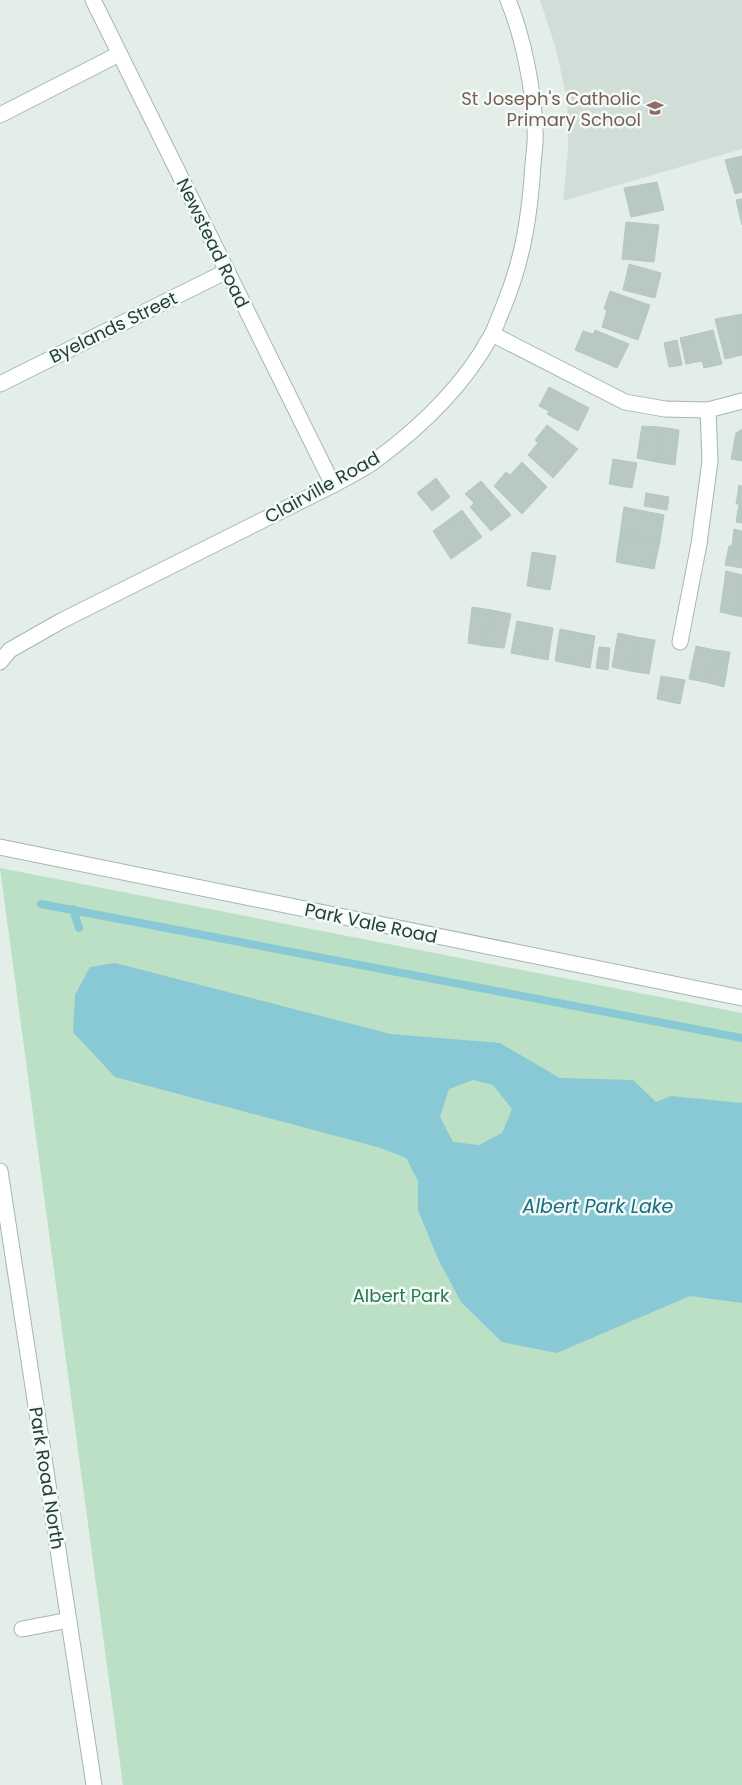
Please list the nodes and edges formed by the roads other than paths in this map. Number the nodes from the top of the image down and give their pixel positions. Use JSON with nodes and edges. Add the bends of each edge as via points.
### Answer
{"nodes":[{"id":1,"x":93,"y":0,"type":"edge"},
{"id":2,"x":508,"y":0,"type":"edge"},
{"id":3,"x":120,"y":54,"type":"junction"},
{"id":4,"x":0,"y":115,"type":"edge"},
{"id":5,"x":227,"y":271,"type":"junction"},
{"id":6,"x":492,"y":334,"type":"junction"},
{"id":7,"x":0,"y":384,"type":"edge"},
{"id":8,"x":742,"y":401,"type":"edge"},
{"id":9,"x":708,"y":410,"type":"junction"},
{"id":10,"x":333,"y":484,"type":"junction"},
{"id":11,"x":680,"y":642,"type":"dead end"},
{"id":12,"x":0,"y":662,"type":"edge"},
{"id":13,"x":0,"y":847,"type":"edge"},
{"id":14,"x":742,"y":998,"type":"edge"},
{"id":15,"x":0,"y":1171,"type":"edge"},
{"id":16,"x":69,"y":1620,"type":"junction"},
{"id":17,"x":22,"y":1629,"type":"dead end"},
{"id":18,"x":94,"y":1785,"type":"edge"}],
"edges":[{"from":1,"to":3,"type":"street","name":"Newstead Road"},
{"from":2,"to":6,"type":"street","name":"Clairville Road","via":[[528,72],[535,130],[524,244],[511,289]]},
{"from":3,"to":4,"type":"street"},
{"from":3,"to":5,"type":"street","name":"Newstead Road"},
{"from":5,"to":7,"type":"street","name":"Byelands Street"},
{"from":5,"to":10,"type":"street","name":"Newstead Road"},
{"from":6,"to":9,"type":"street","via":[[626,402],[665,409]]},
{"from":6,"to":10,"type":"street","name":"Clairville Road","via":[[448,396],[411,432],[374,462]]},
{"from":8,"to":9,"type":"street"},
{"from":9,"to":11,"type":"street","via":[[710,461],[699,544]]},
{"from":10,"to":12,"type":"street","name":"Clairville Road","via":[[61,621],[10,650]]},
{"from":13,"to":14,"type":"street","name":"Park Vale Road"},
{"from":15,"to":16,"type":"street","name":"Park Road North"},
{"from":16,"to":17,"type":"street"},
{"from":16,"to":18,"type":"street","name":"Park Road North"}]}
